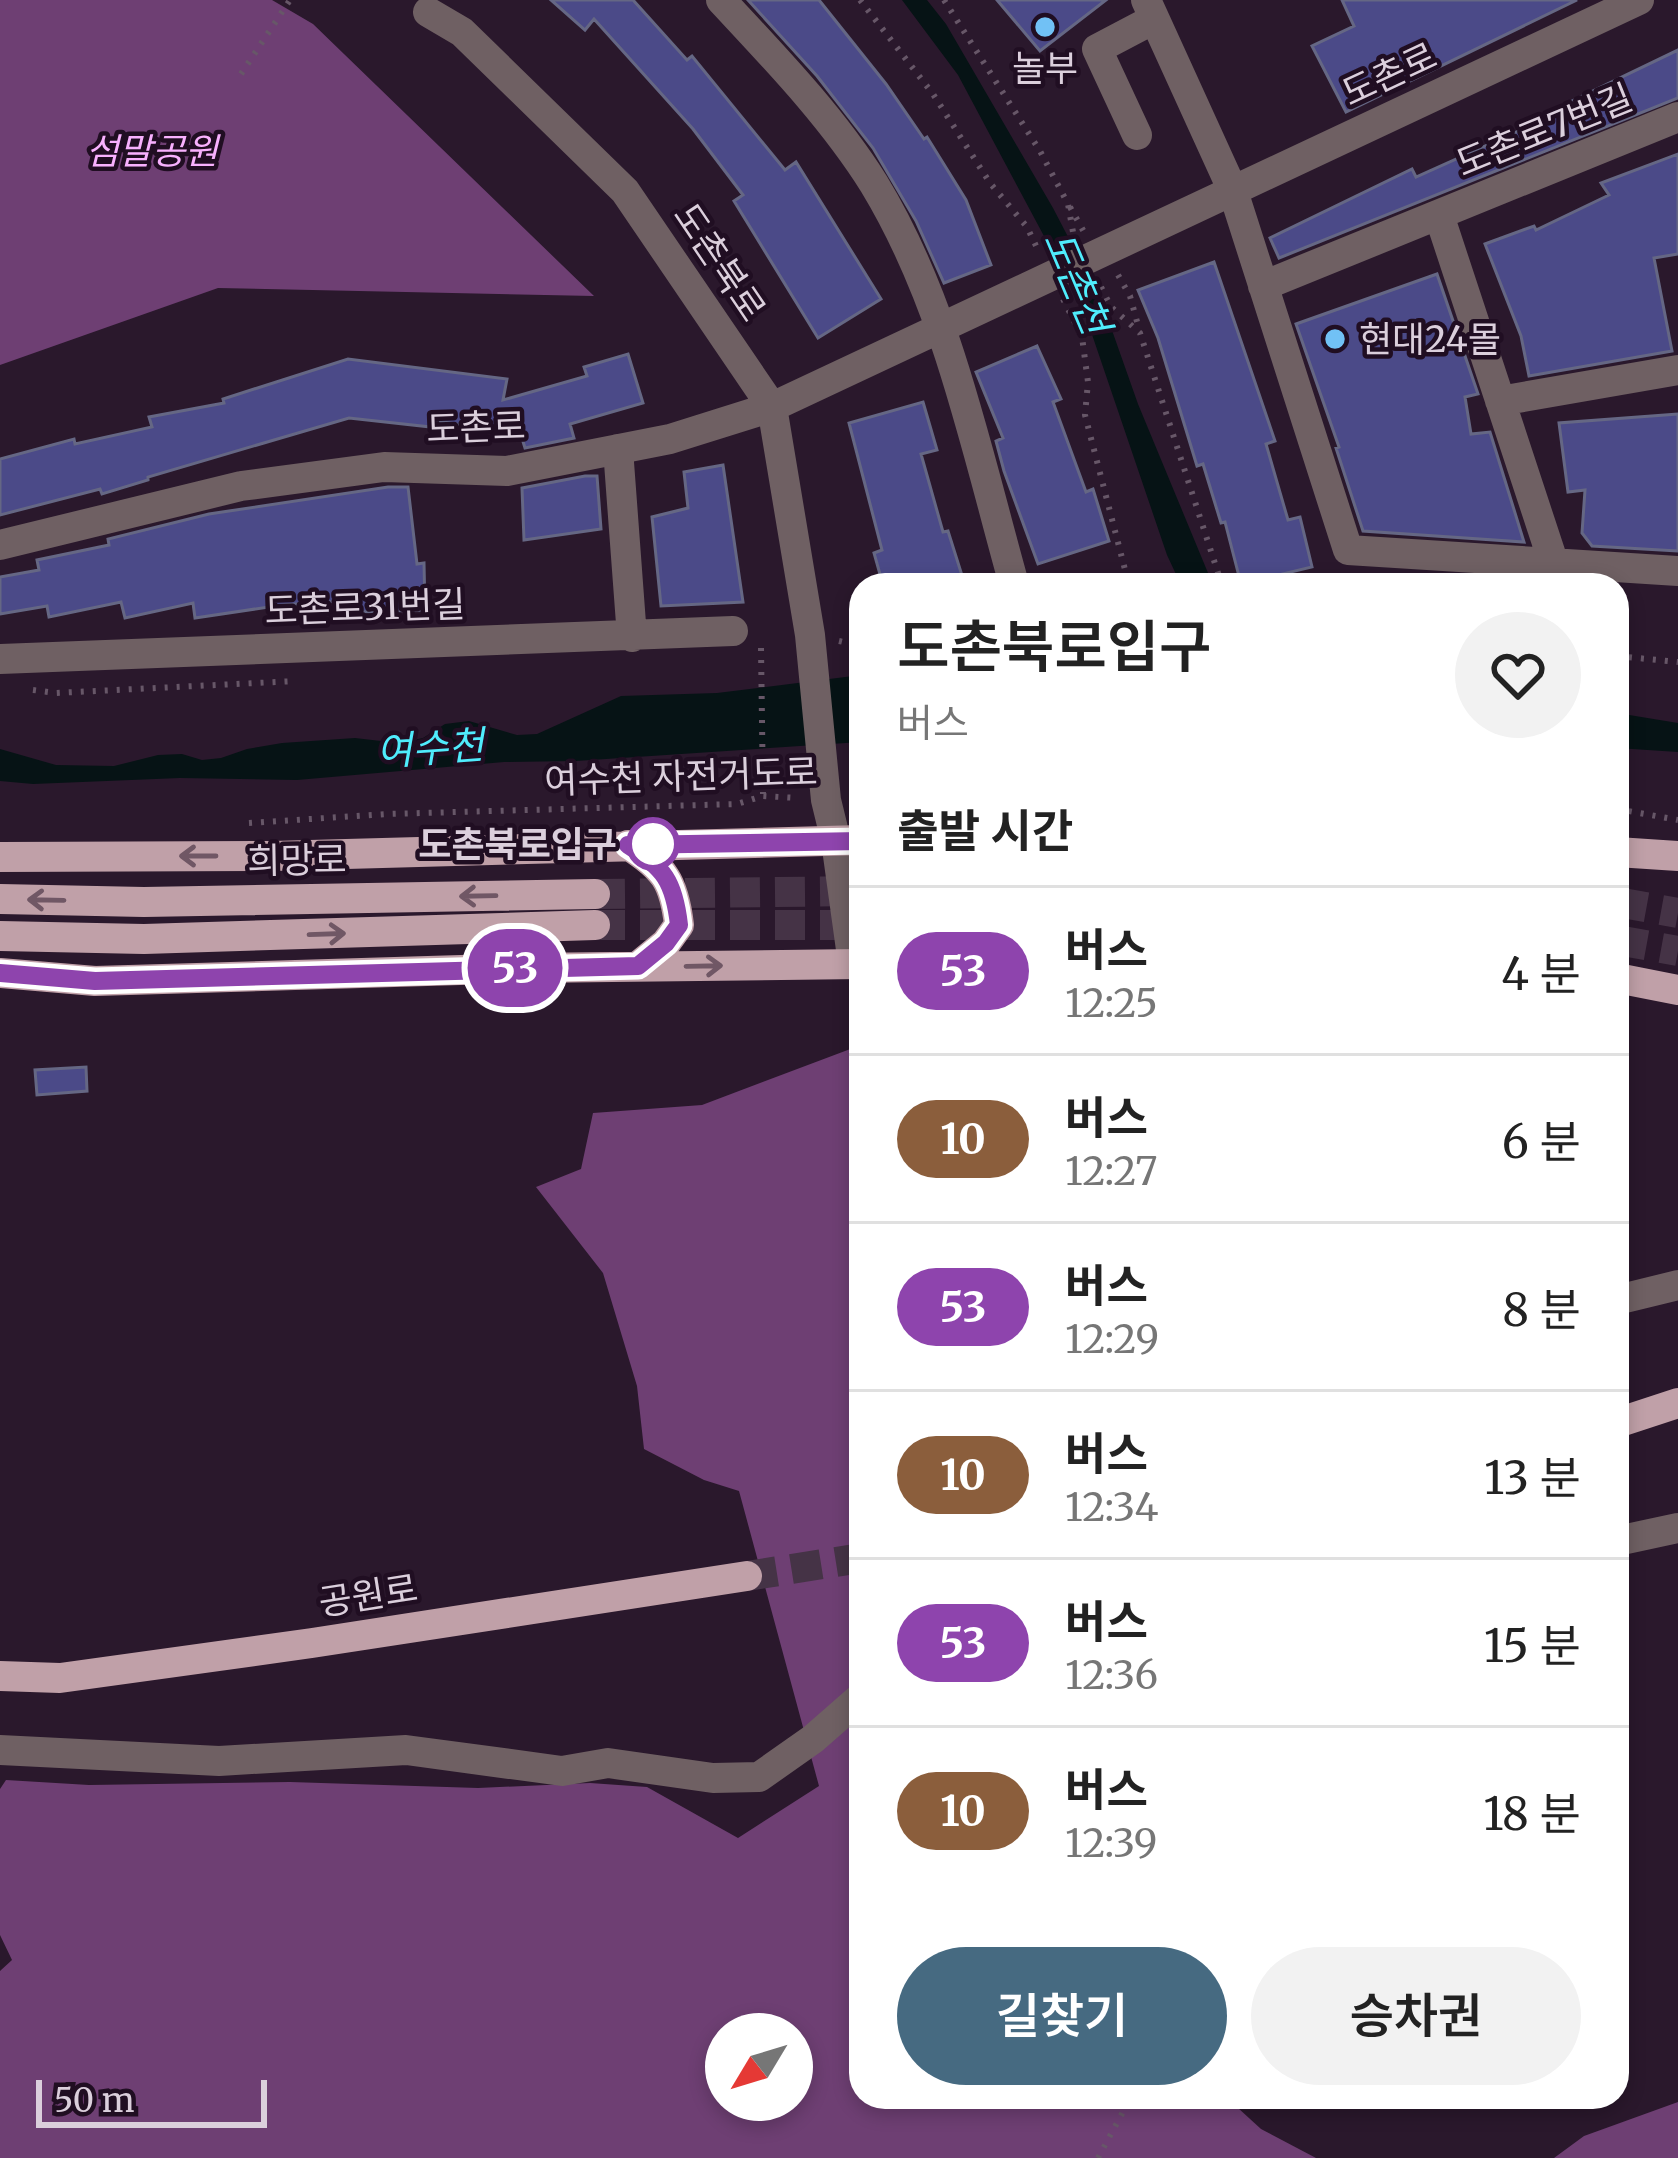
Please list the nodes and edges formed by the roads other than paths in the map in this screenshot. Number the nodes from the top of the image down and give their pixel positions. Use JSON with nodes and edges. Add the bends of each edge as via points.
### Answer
{"nodes":[{"id":1,"x":721,"y":0,"type":"edge"},
{"id":2,"x":1639,"y":0,"type":"edge"},
{"id":3,"x":1150,"y":9,"type":"edge"},
{"id":4,"x":428,"y":12,"type":"dead end"},
{"id":5,"x":1678,"y":117,"type":"edge"},
{"id":6,"x":1137,"y":135,"type":"dead end"},
{"id":7,"x":1233,"y":190,"type":"junction"},
{"id":8,"x":1439,"y":215,"type":"junction"},
{"id":9,"x":1263,"y":286,"type":"junction"},
{"id":10,"x":939,"y":328,"type":"junction"},
{"id":11,"x":1678,"y":370,"type":"edge"},
{"id":12,"x":1500,"y":401,"type":"junction"},
{"id":13,"x":772,"y":407,"type":"junction"},
{"id":14,"x":618,"y":449,"type":"junction"},
{"id":15,"x":0,"y":545,"type":"edge"},
{"id":16,"x":1553,"y":561,"type":"junction"},
{"id":17,"x":1678,"y":571,"type":"edge"},
{"id":18,"x":1011,"y":573,"type":"edge"},
{"id":19,"x":733,"y":631,"type":"dead end"},
{"id":20,"x":632,"y":637,"type":"junction"},
{"id":21,"x":0,"y":659,"type":"edge"},
{"id":22,"x":849,"y":841,"type":"edge"},
{"id":23,"x":628,"y":845,"type":"junction"},
{"id":24,"x":1629,"y":854,"type":"edge"},
{"id":25,"x":1678,"y":856,"type":"edge"},
{"id":26,"x":0,"y":857,"type":"edge"},
{"id":27,"x":0,"y":898,"type":"edge"},
{"id":28,"x":0,"y":936,"type":"edge"},
{"id":29,"x":849,"y":964,"type":"edge"},
{"id":30,"x":638,"y":966,"type":"junction"},
{"id":31,"x":0,"y":973,"type":"edge"},
{"id":32,"x":1629,"y":980,"type":"edge"},
{"id":33,"x":1678,"y":990,"type":"edge"},
{"id":34,"x":1678,"y":1285,"type":"edge"},
{"id":35,"x":1629,"y":1297,"type":"edge"},
{"id":36,"x":1678,"y":1403,"type":"edge"},
{"id":37,"x":1629,"y":1419,"type":"edge"},
{"id":38,"x":1678,"y":1528,"type":"edge"},
{"id":39,"x":1629,"y":1538,"type":"edge"},
{"id":40,"x":747,"y":1576,"type":"tunnel mouth"},
{"id":41,"x":0,"y":1676,"type":"edge"},
{"id":42,"x":849,"y":1705,"type":"edge"},
{"id":43,"x":0,"y":1750,"type":"edge"}],
"edges":[{"from":1,"to":10,"type":"street","via":[[800,85],[872,182],[911,252]]},
{"from":2,"to":7,"type":"street","name":"도촌로"},
{"from":3,"to":6,"type":"street","via":[[1097,49]]},
{"from":3,"to":7,"type":"street"},
{"from":4,"to":13,"type":"street","name":"도촌북로","via":[[462,32],[625,190]]},
{"from":5,"to":8,"type":"street","name":"도촌로7번길"},
{"from":7,"to":9,"type":"street"},
{"from":7,"to":10,"type":"street","name":"도촌로"},
{"from":8,"to":9,"type":"street","name":"도촌로7번길"},
{"from":8,"to":12,"type":"street","name":"도촌로7번길"},
{"from":9,"to":16,"type":"street","via":[[1348,550]]},
{"from":10,"to":13,"type":"street","name":"도촌로"},
{"from":10,"to":18,"type":"street"},
{"from":11,"to":12,"type":"street"},
{"from":12,"to":16,"type":"street","name":"도촌로7번길"},
{"from":13,"to":14,"type":"street","name":"도촌로"},
{"from":13,"to":22,"type":"street","name":"도촌북로","via":[[810,634],[826,800]]},
{"from":14,"to":15,"type":"street","name":"도촌로","via":[[508,471],[384,466],[241,486]]},
{"from":14,"to":20,"type":"street"},
{"from":16,"to":17,"type":"street"},
{"from":19,"to":20,"type":"street","name":"도촌로31번길"},
{"from":20,"to":21,"type":"street","name":"도촌로31번길"},
{"from":22,"to":23,"type":"main road"},
{"from":23,"to":26,"type":"main road","one_way":true},
{"from":23,"to":30,"type":"main road","via":[[660,866],[679,925]]},
{"from":24,"to":25,"type":"main road"},
{"from":28,"to":27,"type":"main road","name":"희망로","one_way":true,"via":[[144,939],[595,910]]},
{"from":30,"to":29,"type":"main road","one_way":true},
{"from":30,"to":31,"type":"main road","via":[[95,981]]},
{"from":32,"to":33,"type":"main road"},
{"from":34,"to":35,"type":"street"},
{"from":36,"to":37,"type":"main road"},
{"from":38,"to":39,"type":"street"},
{"from":40,"to":41,"type":"main road","name":"공원로","via":[[60,1678]]},
{"from":42,"to":43,"type":"street","via":[[759,1777],[608,1763],[562,1772],[406,1750],[219,1761]]}]}
